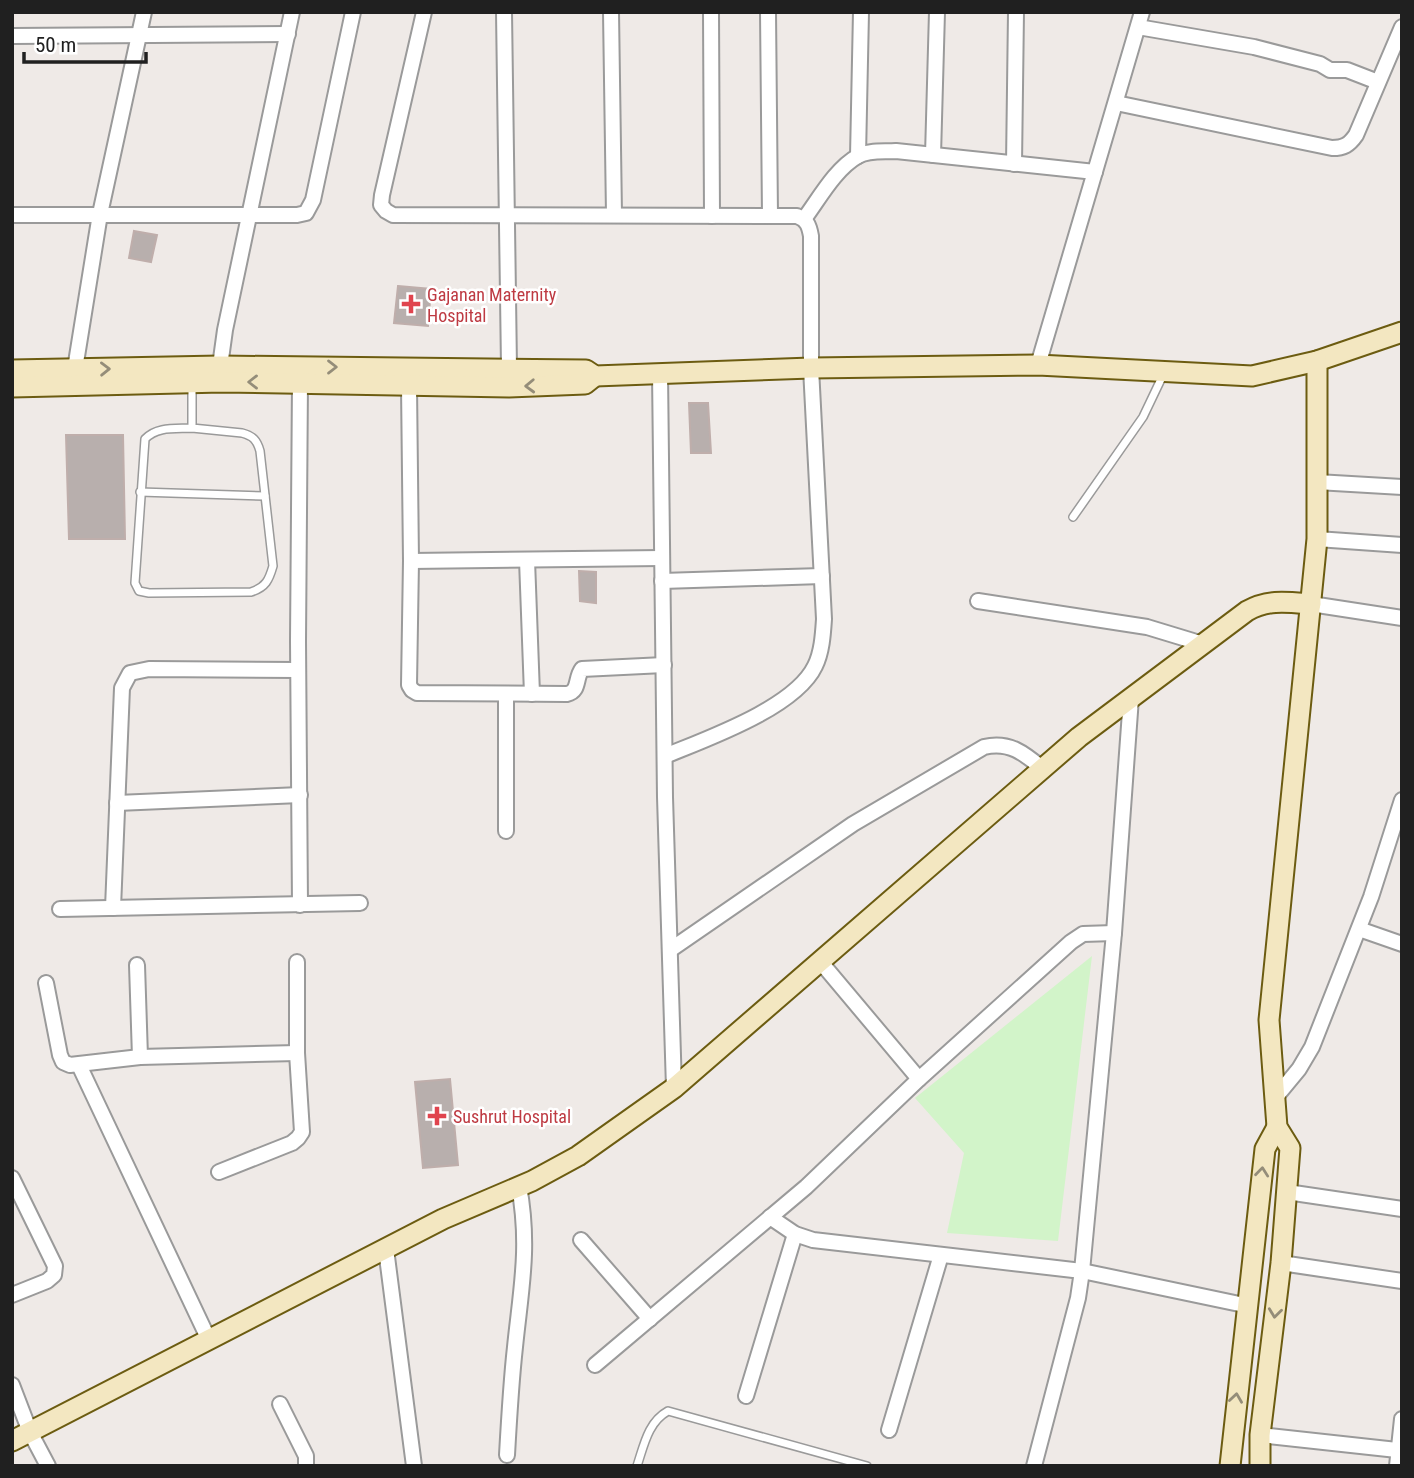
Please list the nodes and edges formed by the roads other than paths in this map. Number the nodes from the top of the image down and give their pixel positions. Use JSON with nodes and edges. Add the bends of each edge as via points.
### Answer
{"nodes":[{"id":1,"x":144,"y":12,"type":"edge"},
{"id":2,"x":292,"y":12,"type":"edge"},
{"id":3,"x":352,"y":12,"type":"edge"},
{"id":4,"x":424,"y":12,"type":"edge"},
{"id":5,"x":504,"y":12,"type":"edge"},
{"id":6,"x":611,"y":12,"type":"edge"},
{"id":7,"x":711,"y":12,"type":"edge"},
{"id":8,"x":768,"y":12,"type":"edge"},
{"id":9,"x":861,"y":12,"type":"edge"},
{"id":10,"x":937,"y":12,"type":"edge"},
{"id":11,"x":1016,"y":12,"type":"edge"},
{"id":12,"x":1142,"y":12,"type":"edge"},
{"id":13,"x":1138,"y":27,"type":"junction"},
{"id":14,"x":1402,"y":27,"type":"edge"},
{"id":15,"x":288,"y":34,"type":"junction"},
{"id":16,"x":139,"y":35,"type":"junction"},
{"id":17,"x":12,"y":36,"type":"edge"},
{"id":18,"x":1378,"y":82,"type":"junction"},
{"id":19,"x":1116,"y":103,"type":"junction"},
{"id":20,"x":933,"y":155,"type":"junction"},
{"id":21,"x":858,"y":156,"type":"junction"},
{"id":22,"x":1014,"y":164,"type":"junction"},
{"id":23,"x":1095,"y":172,"type":"junction"},
{"id":24,"x":100,"y":214,"type":"junction"},
{"id":25,"x":251,"y":214,"type":"junction"},
{"id":26,"x":12,"y":215,"type":"edge"},
{"id":27,"x":506,"y":215,"type":"junction"},
{"id":28,"x":614,"y":215,"type":"junction"},
{"id":29,"x":712,"y":216,"type":"junction"},
{"id":30,"x":770,"y":216,"type":"junction"},
{"id":31,"x":804,"y":219,"type":"junction"},
{"id":32,"x":1402,"y":332,"type":"edge"},
{"id":33,"x":1317,"y":361,"type":"junction"},
{"id":34,"x":1038,"y":365,"type":"junction"},
{"id":35,"x":220,"y":366,"type":"junction"},
{"id":36,"x":509,"y":368,"type":"junction"},
{"id":37,"x":811,"y":368,"type":"junction"},
{"id":38,"x":12,"y":370,"type":"edge"},
{"id":39,"x":1164,"y":372,"type":"junction"},
{"id":40,"x":660,"y":373,"type":"junction"},
{"id":41,"x":595,"y":376,"type":"junction"},
{"id":42,"x":74,"y":378,"type":"junction"},
{"id":43,"x":300,"y":382,"type":"junction"},
{"id":44,"x":192,"y":383,"type":"junction"},
{"id":45,"x":409,"y":386,"type":"junction"},
{"id":46,"x":12,"y":387,"type":"edge"},
{"id":47,"x":192,"y":428,"type":"junction"},
{"id":48,"x":1317,"y":482,"type":"junction"},
{"id":49,"x":1402,"y":487,"type":"edge"},
{"id":50,"x":140,"y":492,"type":"junction"},
{"id":51,"x":265,"y":496,"type":"junction"},
{"id":52,"x":1073,"y":517,"type":"dead end"},
{"id":53,"x":1317,"y":539,"type":"junction"},
{"id":54,"x":1402,"y":545,"type":"edge"},
{"id":55,"x":662,"y":558,"type":"junction"},
{"id":56,"x":527,"y":560,"type":"junction"},
{"id":57,"x":411,"y":561,"type":"junction"},
{"id":58,"x":822,"y":576,"type":"junction"},
{"id":59,"x":662,"y":581,"type":"junction"},
{"id":60,"x":978,"y":601,"type":"dead end"},
{"id":61,"x":1311,"y":604,"type":"junction"},
{"id":62,"x":1402,"y":618,"type":"edge"},
{"id":63,"x":1203,"y":644,"type":"junction"},
{"id":64,"x":664,"y":665,"type":"junction"},
{"id":65,"x":298,"y":670,"type":"junction"},
{"id":66,"x":506,"y":694,"type":"junction"},
{"id":67,"x":531,"y":694,"type":"junction"},
{"id":68,"x":1131,"y":698,"type":"junction"},
{"id":69,"x":665,"y":756,"type":"junction"},
{"id":70,"x":1043,"y":769,"type":"junction"},
{"id":71,"x":299,"y":795,"type":"junction"},
{"id":72,"x":1402,"y":800,"type":"edge"},
{"id":73,"x":117,"y":803,"type":"junction"},
{"id":74,"x":506,"y":831,"type":"dead end"},
{"id":75,"x":360,"y":904,"type":"dead end"},
{"id":76,"x":300,"y":905,"type":"junction"},
{"id":77,"x":113,"y":908,"type":"junction"},
{"id":78,"x":60,"y":909,"type":"dead end"},
{"id":79,"x":1359,"y":929,"type":"junction"},
{"id":80,"x":1114,"y":933,"type":"junction"},
{"id":81,"x":1402,"y":944,"type":"edge"},
{"id":82,"x":670,"y":950,"type":"junction"},
{"id":83,"x":819,"y":960,"type":"junction"},
{"id":84,"x":297,"y":962,"type":"dead end"},
{"id":85,"x":137,"y":965,"type":"dead end"},
{"id":86,"x":46,"y":983,"type":"dead end"},
{"id":87,"x":297,"y":1054,"type":"junction"},
{"id":88,"x":140,"y":1057,"type":"junction"},
{"id":89,"x":79,"y":1065,"type":"junction"},
{"id":90,"x":919,"y":1079,"type":"junction"},
{"id":91,"x":674,"y":1088,"type":"junction"},
{"id":92,"x":1275,"y":1098,"type":"junction"},
{"id":93,"x":1277,"y":1127,"type":"junction"},
{"id":94,"x":219,"y":1172,"type":"dead end"},
{"id":95,"x":12,"y":1178,"type":"edge"},
{"id":96,"x":519,"y":1186,"type":"junction"},
{"id":97,"x":1287,"y":1192,"type":"junction"},
{"id":98,"x":1402,"y":1209,"type":"edge"},
{"id":99,"x":771,"y":1217,"type":"junction"},
{"id":100,"x":795,"y":1234,"type":"junction"},
{"id":101,"x":581,"y":1240,"type":"dead end"},
{"id":102,"x":386,"y":1249,"type":"junction"},
{"id":103,"x":941,"y":1255,"type":"junction"},
{"id":104,"x":1281,"y":1263,"type":"junction"},
{"id":105,"x":1082,"y":1271,"type":"junction"},
{"id":106,"x":1402,"y":1281,"type":"edge"},
{"id":107,"x":12,"y":1295,"type":"edge"},
{"id":108,"x":1249,"y":1306,"type":"junction"},
{"id":109,"x":650,"y":1319,"type":"junction"},
{"id":110,"x":209,"y":1340,"type":"junction"},
{"id":111,"x":595,"y":1365,"type":"dead end"},
{"id":112,"x":12,"y":1385,"type":"edge"},
{"id":113,"x":746,"y":1396,"type":"dead end"},
{"id":114,"x":280,"y":1404,"type":"dead end"},
{"id":115,"x":1402,"y":1419,"type":"edge"},
{"id":116,"x":889,"y":1430,"type":"dead end"},
{"id":117,"x":30,"y":1432,"type":"junction"},
{"id":118,"x":1261,"y":1435,"type":"junction"},
{"id":119,"x":12,"y":1441,"type":"edge"},
{"id":120,"x":1397,"y":1450,"type":"junction"},
{"id":121,"x":507,"y":1455,"type":"dead end"},
{"id":122,"x":48,"y":1466,"type":"edge"},
{"id":123,"x":306,"y":1466,"type":"edge"},
{"id":124,"x":414,"y":1466,"type":"edge"},
{"id":125,"x":637,"y":1466,"type":"edge"},
{"id":126,"x":867,"y":1466,"type":"edge"},
{"id":127,"x":1034,"y":1466,"type":"edge"},
{"id":128,"x":1230,"y":1466,"type":"edge"},
{"id":129,"x":1260,"y":1466,"type":"edge"},
{"id":130,"x":1397,"y":1466,"type":"edge"}],
"edges":[{"from":1,"to":16,"type":"street"},
{"from":2,"to":15,"type":"street"},
{"from":3,"to":25,"type":"street","via":[[311,207],[297,215]]},
{"from":4,"to":27,"type":"street","via":[[381,205],[393,215]]},
{"from":5,"to":27,"type":"street"},
{"from":6,"to":28,"type":"street"},
{"from":7,"to":29,"type":"street"},
{"from":8,"to":30,"type":"street"},
{"from":9,"to":21,"type":"street"},
{"from":10,"to":20,"type":"street"},
{"from":11,"to":22,"type":"street"},
{"from":12,"to":13,"type":"street"},
{"from":13,"to":18,"type":"street","via":[[1255,47]]},
{"from":13,"to":19,"type":"street"},
{"from":14,"to":18,"type":"street"},
{"from":15,"to":16,"type":"street"},
{"from":15,"to":25,"type":"street"},
{"from":16,"to":17,"type":"street"},
{"from":16,"to":24,"type":"street"},
{"from":18,"to":19,"type":"street","via":[[1356,135],[1343,148]]},
{"from":19,"to":23,"type":"street"},
{"from":20,"to":21,"type":"street","via":[[896,151]]},
{"from":20,"to":22,"type":"street"},
{"from":21,"to":31,"type":"street"},
{"from":22,"to":23,"type":"street"},
{"from":23,"to":34,"type":"street"},
{"from":24,"to":25,"type":"street"},
{"from":24,"to":26,"type":"street"},
{"from":24,"to":42,"type":"street"},
{"from":25,"to":35,"type":"street"},
{"from":27,"to":28,"type":"street"},
{"from":27,"to":36,"type":"street"},
{"from":28,"to":29,"type":"street"},
{"from":29,"to":30,"type":"street"},
{"from":30,"to":31,"type":"street"},
{"from":31,"to":37,"type":"street","via":[[811,236]]},
{"from":32,"to":33,"type":"street"},
{"from":33,"to":39,"type":"street","via":[[1252,376]]},
{"from":33,"to":48,"type":"street"},
{"from":34,"to":37,"type":"street"},
{"from":34,"to":39,"type":"street"},
{"from":35,"to":36,"type":"street","one_way":true},
{"from":42,"to":35,"type":"street","one_way":true},
{"from":36,"to":41,"type":"street","via":[[586,370]]},
{"from":37,"to":40,"type":"street"},
{"from":37,"to":58,"type":"street"},
{"from":38,"to":42,"type":"street"},
{"from":39,"to":52,"type":"lane","via":[[1143,417]]},
{"from":40,"to":41,"type":"street"},
{"from":40,"to":55,"type":"street"},
{"from":41,"to":45,"type":"street","one_way":true,"via":[[585,384]]},
{"from":42,"to":44,"type":"street"},
{"from":42,"to":46,"type":"street"},
{"from":43,"to":44,"type":"street","one_way":true},
{"from":43,"to":45,"type":"street"},
{"from":43,"to":65,"type":"street"},
{"from":44,"to":47,"type":"lane"},
{"from":45,"to":57,"type":"street"},
{"from":47,"to":50,"type":"lane","via":[[159,430],[145,439]]},
{"from":47,"to":51,"type":"lane","via":[[242,433],[257,441]]},
{"from":48,"to":49,"type":"street"},
{"from":48,"to":53,"type":"street"},
{"from":50,"to":51,"type":"lane"},
{"from":50,"to":51,"type":"lane","via":[[135,583],[139,591],[149,593],[251,592],[263,587],[273,566]]},
{"from":53,"to":54,"type":"street"},
{"from":53,"to":61,"type":"street"},
{"from":55,"to":56,"type":"street"},
{"from":55,"to":59,"type":"street"},
{"from":56,"to":57,"type":"street"},
{"from":56,"to":67,"type":"street"},
{"from":57,"to":66,"type":"street","via":[[412,690]]},
{"from":58,"to":59,"type":"street"},
{"from":58,"to":69,"type":"street","via":[[822,643],[803,684],[728,731]]},
{"from":59,"to":64,"type":"street"},
{"from":60,"to":63,"type":"street","via":[[1147,627]]},
{"from":61,"to":62,"type":"street"},
{"from":61,"to":63,"type":"street","via":[[1259,604]]},
{"from":61,"to":92,"type":"street","via":[[1269,1020]]},
{"from":63,"to":68,"type":"street"},
{"from":64,"to":67,"type":"street","via":[[586,668],[579,672],[573,692]]},
{"from":64,"to":69,"type":"street"},
{"from":65,"to":71,"type":"street"},
{"from":65,"to":73,"type":"street","via":[[149,669],[130,673],[122,688]]},
{"from":66,"to":67,"type":"street"},
{"from":66,"to":74,"type":"street"},
{"from":68,"to":70,"type":"street"},
{"from":68,"to":80,"type":"street"},
{"from":69,"to":82,"type":"street"},
{"from":70,"to":82,"type":"street","via":[[1010,746],[984,747],[853,824]]},
{"from":70,"to":83,"type":"street"},
{"from":71,"to":73,"type":"street"},
{"from":71,"to":76,"type":"street"},
{"from":72,"to":79,"type":"street"},
{"from":73,"to":77,"type":"street"},
{"from":75,"to":76,"type":"street"},
{"from":76,"to":77,"type":"street"},
{"from":77,"to":78,"type":"street"},
{"from":79,"to":81,"type":"street"},
{"from":79,"to":92,"type":"street","via":[[1312,1047]]},
{"from":80,"to":90,"type":"street","via":[[1083,934],[1071,942]]},
{"from":80,"to":105,"type":"street"},
{"from":82,"to":91,"type":"street"},
{"from":83,"to":90,"type":"street"},
{"from":83,"to":91,"type":"street"},
{"from":84,"to":87,"type":"street"},
{"from":85,"to":88,"type":"street"},
{"from":86,"to":89,"type":"street","via":[[60,1055],[64,1062]]},
{"from":87,"to":88,"type":"street"},
{"from":87,"to":94,"type":"street","via":[[302,1122],[298,1139]]},
{"from":88,"to":89,"type":"street"},
{"from":89,"to":110,"type":"street"},
{"from":90,"to":99,"type":"street"},
{"from":91,"to":96,"type":"street","via":[[578,1156]]},
{"from":92,"to":93,"type":"street"},
{"from":93,"to":97,"type":"street","via":[[1290,1148]]},
{"from":108,"to":93,"type":"street","one_way":true,"via":[[1265,1149]]},
{"from":95,"to":107,"type":"street","via":[[55,1266],[47,1281]]},
{"from":96,"to":102,"type":"street"},
{"from":96,"to":121,"type":"street","via":[[525,1262]]},
{"from":97,"to":98,"type":"street"},
{"from":97,"to":104,"type":"street"},
{"from":99,"to":100,"type":"street"},
{"from":99,"to":109,"type":"street"},
{"from":100,"to":103,"type":"street"},
{"from":100,"to":113,"type":"street"},
{"from":101,"to":109,"type":"street"},
{"from":102,"to":110,"type":"street"},
{"from":102,"to":124,"type":"street"},
{"from":103,"to":105,"type":"street"},
{"from":103,"to":116,"type":"street"},
{"from":104,"to":106,"type":"street"},
{"from":104,"to":118,"type":"street","one_way":true},
{"from":105,"to":108,"type":"street"},
{"from":105,"to":127,"type":"street"},
{"from":128,"to":108,"type":"street","one_way":true},
{"from":109,"to":111,"type":"street"},
{"from":110,"to":117,"type":"street"},
{"from":112,"to":117,"type":"street"},
{"from":114,"to":123,"type":"street","via":[[306,1456]]},
{"from":115,"to":120,"type":"street"},
{"from":117,"to":119,"type":"street"},
{"from":117,"to":122,"type":"street"},
{"from":118,"to":120,"type":"street"},
{"from":118,"to":129,"type":"street"},
{"from":120,"to":130,"type":"street"},
{"from":125,"to":126,"type":"lane","via":[[651,1426],[668,1411]]}]}
